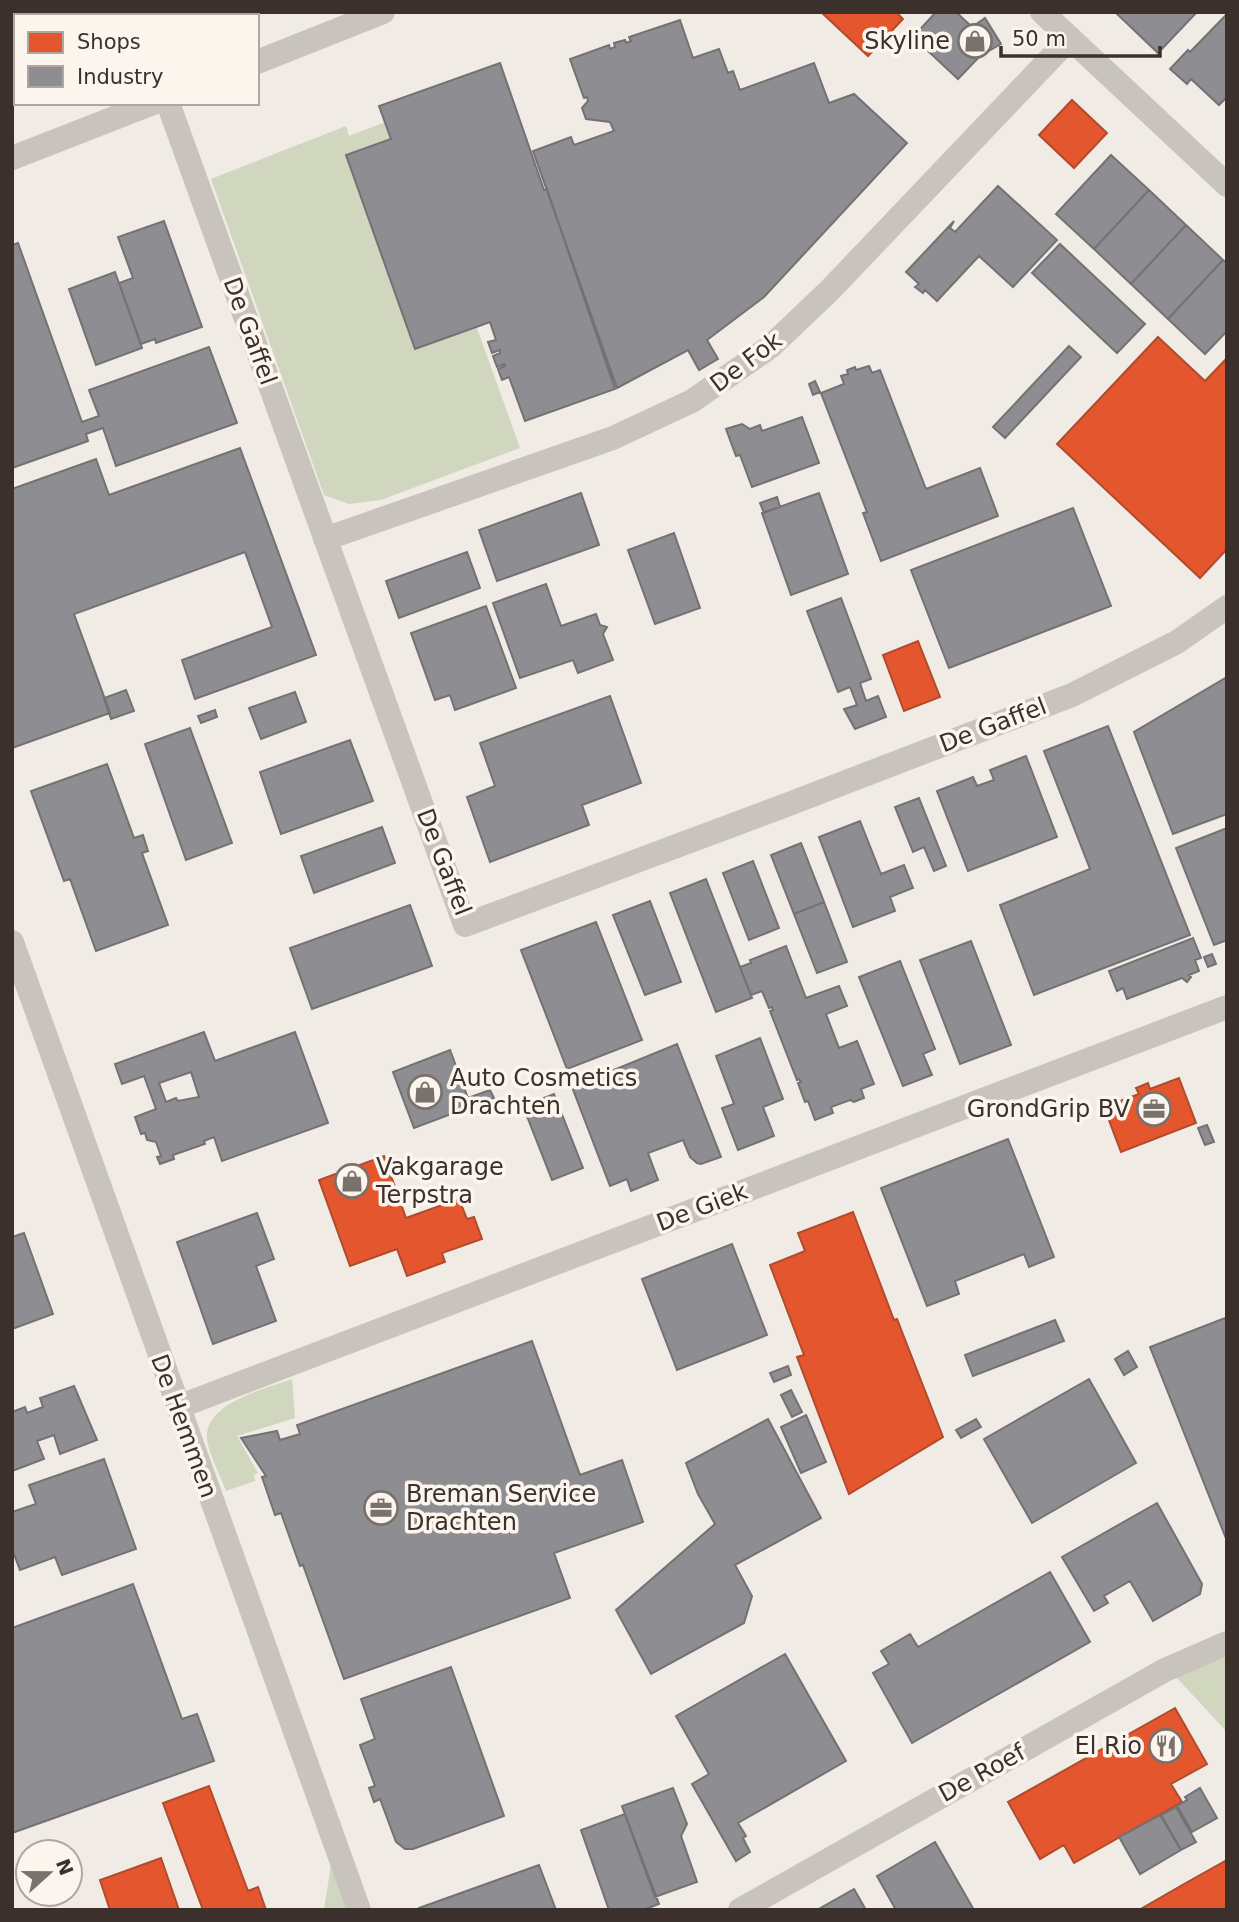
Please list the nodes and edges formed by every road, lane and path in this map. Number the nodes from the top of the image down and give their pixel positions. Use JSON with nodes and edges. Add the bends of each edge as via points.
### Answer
{"nodes":[{"id":1,"x":383,"y":12,"type":"edge"},
{"id":2,"x":1042,"y":12,"type":"edge"},
{"id":3,"x":1070,"y":38,"type":"junction"},
{"id":4,"x":259,"y":61,"type":"edge"},
{"id":5,"x":148,"y":105,"type":"edge"},
{"id":6,"x":169,"y":105,"type":"edge"},
{"id":7,"x":12,"y":158,"type":"edge"},
{"id":8,"x":1227,"y":186,"type":"edge"},
{"id":9,"x":325,"y":539,"type":"junction"},
{"id":10,"x":1227,"y":607,"type":"edge"},
{"id":11,"x":12,"y":942,"type":"edge"},
{"id":12,"x":1227,"y":1007,"type":"edge"},
{"id":13,"x":178,"y":1408,"type":"junction"},
{"id":14,"x":1227,"y":1643,"type":"edge"},
{"id":15,"x":359,"y":1910,"type":"edge"},
{"id":16,"x":740,"y":1910,"type":"edge"}],
"edges":[{"from":1,"to":4,"type":"street"},
{"from":2,"to":3,"type":"street"},
{"from":3,"to":8,"type":"street"},
{"from":3,"to":9,"type":"street","name":"De Fok","via":[[819,301],[770,347],[692,401],[612,438]]},
{"from":5,"to":7,"type":"street"},
{"from":6,"to":9,"type":"street","name":"De Gaffel"},
{"from":9,"to":10,"type":"street","name":"De Gaffel","via":[[465,925],[1072,695],[1177,642]]},
{"from":11,"to":13,"type":"street","name":"De Hemmen"},
{"from":12,"to":13,"type":"street","name":"De Giek"},
{"from":13,"to":15,"type":"street","name":"De Hemmen"},
{"from":14,"to":16,"type":"street","name":"De Roef","via":[[1165,1670]]}]}
